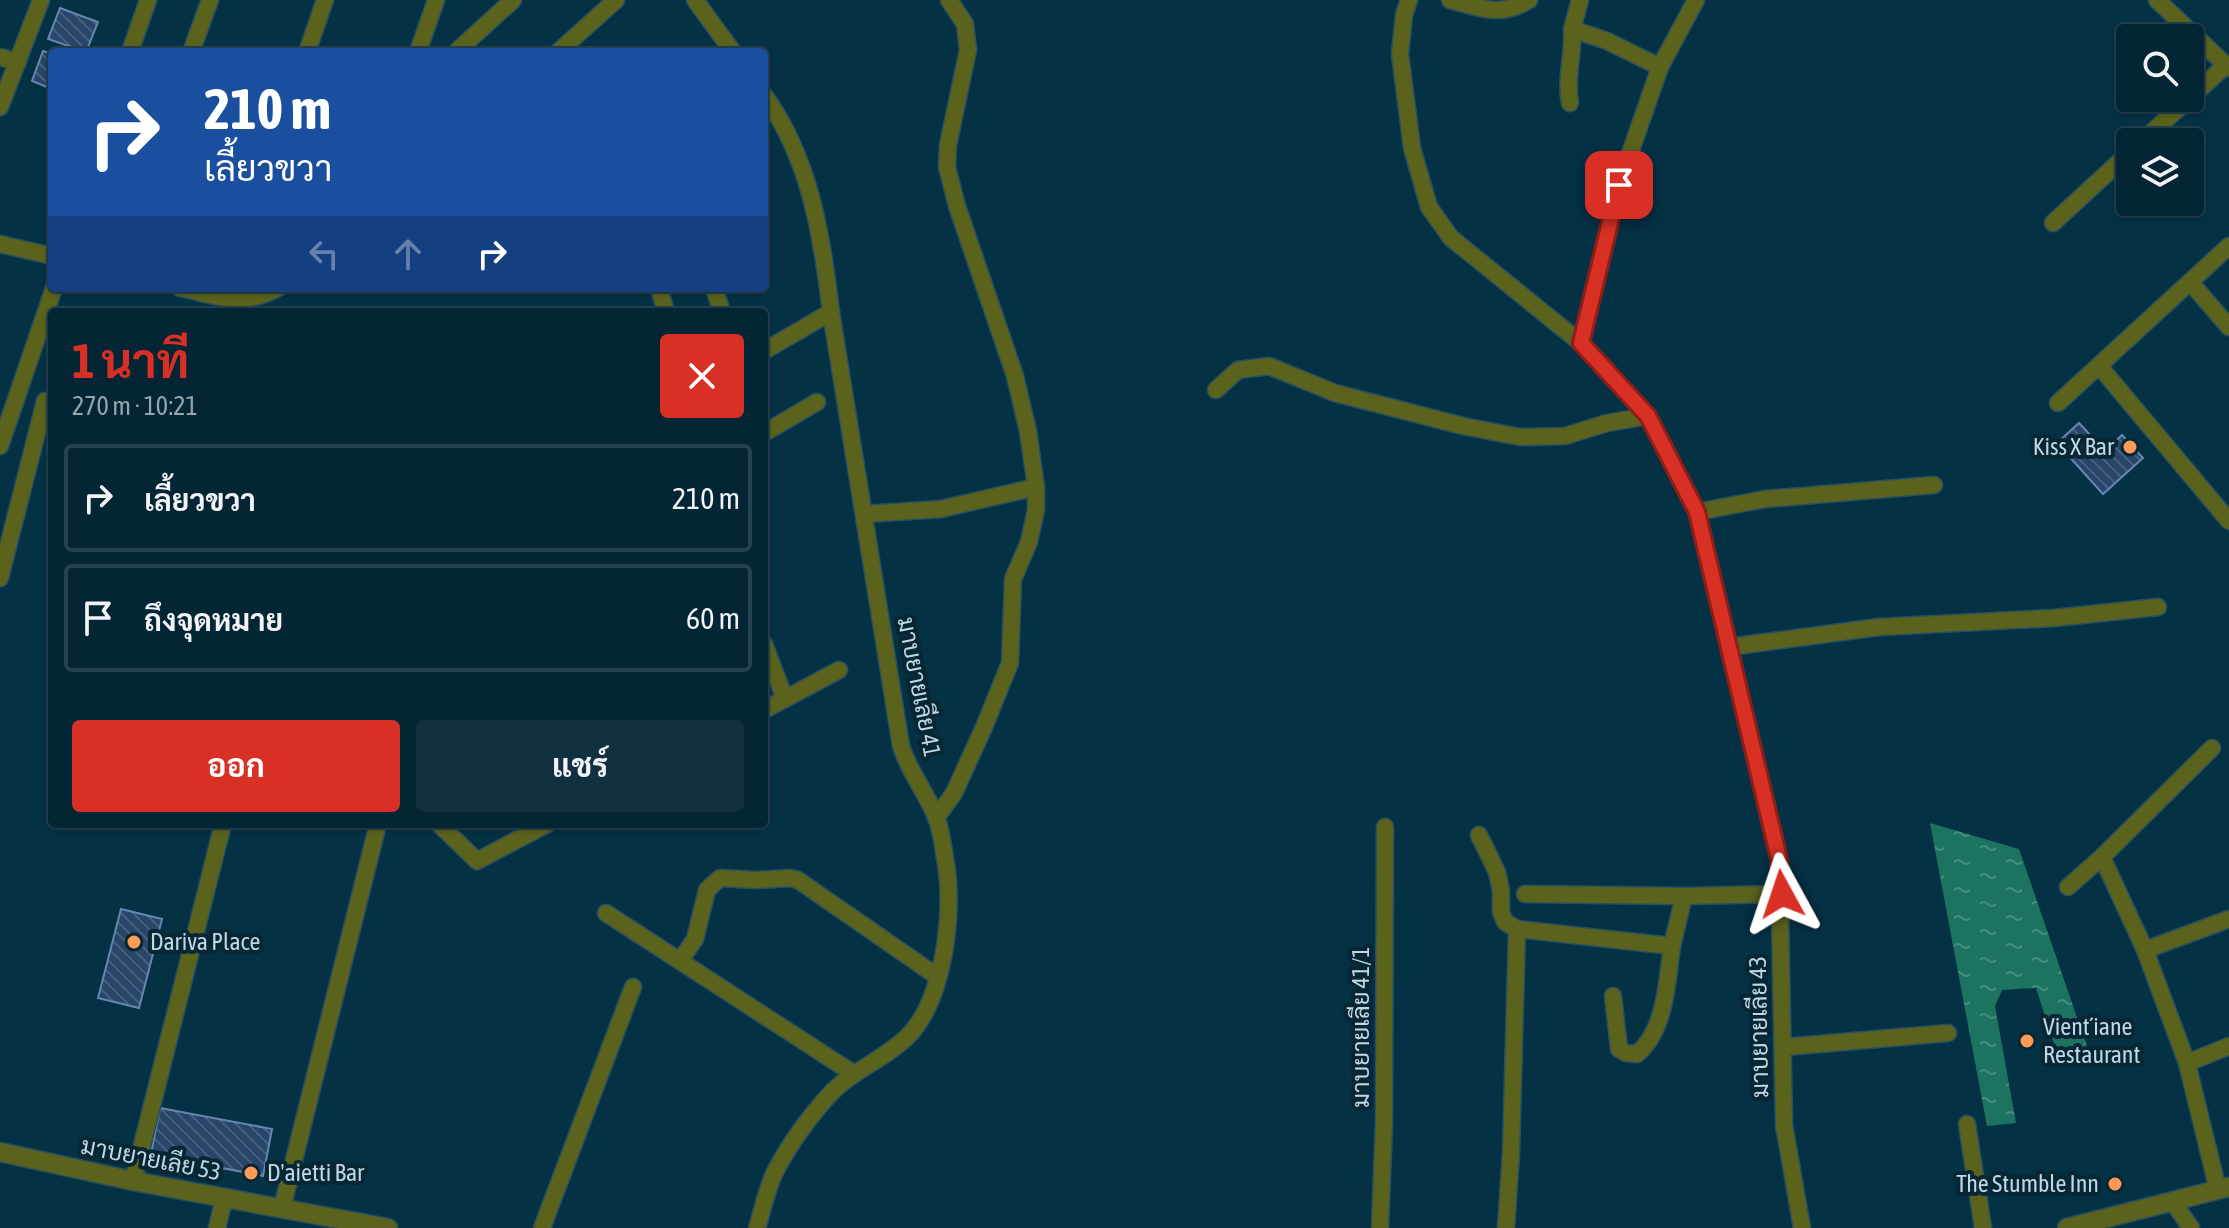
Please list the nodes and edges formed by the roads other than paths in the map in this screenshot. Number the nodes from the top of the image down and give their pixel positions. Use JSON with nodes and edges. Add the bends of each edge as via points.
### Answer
{"nodes":[{"id":1,"x":41,"y":0,"type":"edge"},
{"id":2,"x":148,"y":0,"type":"edge"},
{"id":3,"x":210,"y":0,"type":"edge"},
{"id":4,"x":325,"y":0,"type":"edge"},
{"id":5,"x":436,"y":0,"type":"edge"},
{"id":6,"x":513,"y":0,"type":"edge"},
{"id":7,"x":616,"y":0,"type":"edge"},
{"id":8,"x":695,"y":0,"type":"edge"},
{"id":9,"x":949,"y":0,"type":"edge"},
{"id":10,"x":1409,"y":0,"type":"edge"},
{"id":11,"x":1450,"y":0,"type":"edge"},
{"id":12,"x":1529,"y":0,"type":"edge"},
{"id":13,"x":1580,"y":0,"type":"edge"},
{"id":14,"x":1696,"y":0,"type":"edge"},
{"id":15,"x":2157,"y":0,"type":"edge"},
{"id":16,"x":1572,"y":29,"type":"junction"},
{"id":17,"x":131,"y":48,"type":"edge"},
{"id":18,"x":192,"y":48,"type":"edge"},
{"id":19,"x":308,"y":48,"type":"edge"},
{"id":20,"x":419,"y":48,"type":"edge"},
{"id":21,"x":460,"y":48,"type":"edge"},
{"id":22,"x":562,"y":48,"type":"edge"},
{"id":23,"x":730,"y":48,"type":"edge"},
{"id":24,"x":0,"y":57,"type":"edge"},
{"id":25,"x":18,"y":62,"type":"junction"},
{"id":26,"x":2228,"y":66,"type":"edge"},
{"id":27,"x":1660,"y":67,"type":"junction"},
{"id":28,"x":2204,"y":86,"type":"edge"},
{"id":29,"x":768,"y":100,"type":"edge"},
{"id":30,"x":1570,"y":103,"type":"dead end"},
{"id":31,"x":0,"y":107,"type":"edge"},
{"id":32,"x":2174,"y":112,"type":"edge"},
{"id":33,"x":2157,"y":128,"type":"edge"},
{"id":34,"x":2116,"y":165,"type":"edge"},
{"id":35,"x":2053,"y":223,"type":"dead end"},
{"id":36,"x":0,"y":244,"type":"edge"},
{"id":37,"x":2229,"y":246,"type":"edge"},
{"id":38,"x":48,"y":255,"type":"edge"},
{"id":39,"x":2190,"y":282,"type":"junction"},
{"id":40,"x":53,"y":292,"type":"edge"},
{"id":41,"x":202,"y":292,"type":"edge"},
{"id":42,"x":271,"y":292,"type":"edge"},
{"id":43,"x":660,"y":292,"type":"dead end"},
{"id":44,"x":665,"y":308,"type":"edge"},
{"id":45,"x":831,"y":312,"type":"junction"},
{"id":46,"x":2229,"y":327,"type":"edge"},
{"id":47,"x":1581,"y":343,"type":"junction"},
{"id":48,"x":768,"y":349,"type":"edge"},
{"id":49,"x":2100,"y":367,"type":"junction"},
{"id":50,"x":1216,"y":390,"type":"dead end"},
{"id":51,"x":45,"y":401,"type":"dead end"},
{"id":52,"x":817,"y":402,"type":"dead end"},
{"id":53,"x":2058,"y":403,"type":"dead end"},
{"id":54,"x":1648,"y":416,"type":"junction"},
{"id":55,"x":768,"y":431,"type":"edge"},
{"id":56,"x":0,"y":446,"type":"edge"},
{"id":57,"x":1934,"y":485,"type":"dead end"},
{"id":58,"x":1036,"y":487,"type":"junction"},
{"id":59,"x":1697,"y":512,"type":"junction"},
{"id":60,"x":864,"y":514,"type":"junction"},
{"id":61,"x":2229,"y":521,"type":"edge"},
{"id":62,"x":0,"y":578,"type":"edge"},
{"id":63,"x":2158,"y":607,"type":"dead end"},
{"id":64,"x":1729,"y":647,"type":"junction"},
{"id":65,"x":768,"y":654,"type":"edge"},
{"id":66,"x":839,"y":670,"type":"dead end"},
{"id":67,"x":785,"y":699,"type":"junction"},
{"id":68,"x":768,"y":708,"type":"edge"},
{"id":69,"x":2212,"y":748,"type":"dead end"},
{"id":70,"x":936,"y":818,"type":"junction"},
{"id":71,"x":1385,"y":827,"type":"dead end"},
{"id":72,"x":222,"y":828,"type":"edge"},
{"id":73,"x":377,"y":828,"type":"edge"},
{"id":74,"x":443,"y":828,"type":"edge"},
{"id":75,"x":539,"y":828,"type":"edge"},
{"id":76,"x":1479,"y":835,"type":"dead end"},
{"id":77,"x":2102,"y":857,"type":"junction"},
{"id":78,"x":2068,"y":887,"type":"dead end"},
{"id":79,"x":1525,"y":894,"type":"dead end"},
{"id":80,"x":1782,"y":894,"type":"junction"},
{"id":81,"x":1684,"y":896,"type":"junction"},
{"id":82,"x":606,"y":913,"type":"dead end"},
{"id":83,"x":2229,"y":919,"type":"edge"},
{"id":84,"x":1517,"y":929,"type":"junction"},
{"id":85,"x":1672,"y":946,"type":"junction"},
{"id":86,"x":2145,"y":950,"type":"junction"},
{"id":87,"x":680,"y":961,"type":"junction"},
{"id":88,"x":938,"y":977,"type":"junction"},
{"id":89,"x":633,"y":987,"type":"dead end"},
{"id":90,"x":1613,"y":996,"type":"dead end"},
{"id":91,"x":1948,"y":1033,"type":"dead end"},
{"id":92,"x":2229,"y":1046,"type":"edge"},
{"id":93,"x":1784,"y":1047,"type":"junction"},
{"id":94,"x":2187,"y":1063,"type":"junction"},
{"id":95,"x":854,"y":1074,"type":"junction"},
{"id":96,"x":1967,"y":1124,"type":"dead end"},
{"id":97,"x":1,"y":1155,"type":"edge"},
{"id":98,"x":133,"y":1181,"type":"junction"},
{"id":99,"x":2224,"y":1189,"type":"edge"},
{"id":100,"x":224,"y":1199,"type":"junction"},
{"id":101,"x":2173,"y":1202,"type":"junction"},
{"id":102,"x":282,"y":1208,"type":"junction"},
{"id":103,"x":217,"y":1228,"type":"edge"},
{"id":104,"x":388,"y":1228,"type":"edge"},
{"id":105,"x":542,"y":1228,"type":"edge"},
{"id":106,"x":757,"y":1228,"type":"edge"},
{"id":107,"x":1380,"y":1228,"type":"edge"},
{"id":108,"x":1506,"y":1228,"type":"edge"},
{"id":109,"x":1802,"y":1228,"type":"edge"},
{"id":110,"x":1983,"y":1228,"type":"edge"},
{"id":111,"x":2067,"y":1228,"type":"edge"},
{"id":112,"x":2191,"y":1228,"type":"edge"}],
"edges":[{"from":1,"to":25,"type":"street"},
{"from":2,"to":17,"type":"street"},
{"from":3,"to":18,"type":"street"},
{"from":4,"to":19,"type":"street"},
{"from":5,"to":20,"type":"street"},
{"from":6,"to":21,"type":"street"},
{"from":7,"to":22,"type":"street"},
{"from":8,"to":23,"type":"street"},
{"from":9,"to":58,"type":"street","via":[[965,24],[968,50],[947,167],[1015,376]]},
{"from":10,"to":47,"type":"street","name":"มาบยายเลีย 43","via":[[1400,54],[1412,148],[1429,207],[1451,238]]},
{"from":11,"to":12,"type":"street","via":[[1500,12]]},
{"from":13,"to":16,"type":"street"},
{"from":14,"to":27,"type":"street"},
{"from":15,"to":26,"type":"street"},
{"from":16,"to":27,"type":"street"},
{"from":16,"to":30,"type":"street"},
{"from":24,"to":25,"type":"street"},
{"from":25,"to":31,"type":"street"},
{"from":26,"to":28,"type":"street"},
{"from":27,"to":47,"type":"street","via":[[1619,185]]},
{"from":29,"to":45,"type":"street","name":"มาบยายเลีย 41","via":[[810,187]]},
{"from":32,"to":33,"type":"street"},
{"from":34,"to":35,"type":"street"},
{"from":36,"to":38,"type":"street"},
{"from":37,"to":39,"type":"street"},
{"from":39,"to":46,"type":"street"},
{"from":39,"to":49,"type":"street"},
{"from":40,"to":56,"type":"street"},
{"from":41,"to":42,"type":"street","via":[[240,299]]},
{"from":43,"to":44,"type":"street"},
{"from":45,"to":48,"type":"street"},
{"from":45,"to":60,"type":"street","name":"มาบยายเลีย 41"},
{"from":47,"to":54,"type":"street","name":"มาบยายเลีย 43"},
{"from":49,"to":53,"type":"street"},
{"from":49,"to":61,"type":"street"},
{"from":50,"to":54,"type":"street","via":[[1238,370],[1269,366],[1335,393],[1520,437],[1565,436]]},
{"from":51,"to":62,"type":"street"},
{"from":52,"to":55,"type":"street"},
{"from":54,"to":59,"type":"street","name":"มาบยายเลีย 43"},
{"from":57,"to":59,"type":"street","via":[[1765,499]]},
{"from":58,"to":60,"type":"street","via":[[941,509]]},
{"from":58,"to":70,"type":"street","via":[[1029,542],[1013,579],[1010,663],[960,780]]},
{"from":59,"to":64,"type":"street","name":"มาบยายเลีย 43"},
{"from":60,"to":70,"type":"street","name":"มาบยายเลีย 41","via":[[901,746]]},
{"from":63,"to":64,"type":"street","via":[[1879,627]]},
{"from":64,"to":80,"type":"street","name":"มาบยายเลีย 43","via":[[1779,859]]},
{"from":65,"to":67,"type":"street"},
{"from":66,"to":67,"type":"street"},
{"from":67,"to":68,"type":"street"},
{"from":69,"to":77,"type":"street"},
{"from":70,"to":88,"type":"street","name":"มาบยายเลีย 41","via":[[950,895]]},
{"from":71,"to":107,"type":"street","name":"มาบยายเลีย 41/1"},
{"from":72,"to":98,"type":"street"},
{"from":73,"to":102,"type":"street"},
{"from":74,"to":75,"type":"street","via":[[477,861]]},
{"from":76,"to":84,"type":"street","via":[[1497,872],[1505,922]]},
{"from":77,"to":78,"type":"street"},
{"from":77,"to":86,"type":"street"},
{"from":79,"to":81,"type":"street"},
{"from":80,"to":81,"type":"street"},
{"from":80,"to":93,"type":"street","name":"มาบยายเลีย 43"},
{"from":81,"to":85,"type":"street"},
{"from":82,"to":87,"type":"street"},
{"from":83,"to":86,"type":"street"},
{"from":84,"to":85,"type":"street"},
{"from":84,"to":108,"type":"street"},
{"from":85,"to":90,"type":"street","via":[[1660,1015],[1637,1054],[1619,1049]]},
{"from":86,"to":94,"type":"street"},
{"from":87,"to":88,"type":"street","via":[[695,939],[711,884],[720,878],[790,878]]},
{"from":87,"to":95,"type":"street"},
{"from":88,"to":95,"type":"street","name":"มาบยายเลีย 41","via":[[932,1000],[910,1035]]},
{"from":89,"to":105,"type":"street"},
{"from":91,"to":93,"type":"street"},
{"from":92,"to":94,"type":"street"},
{"from":93,"to":109,"type":"street","name":"มาบยายเลีย 43","via":[[1784,1125]]},
{"from":94,"to":99,"type":"street"},
{"from":95,"to":106,"type":"street","name":"มาบยายเลีย 41","via":[[813,1115],[775,1171]]},
{"from":96,"to":110,"type":"street"},
{"from":97,"to":98,"type":"street","name":"มาบยายเลีย 53"},
{"from":98,"to":100,"type":"street","name":"มาบยายเลีย 53"},
{"from":99,"to":101,"type":"street"},
{"from":100,"to":102,"type":"street","name":"มาบยายเลีย 53"},
{"from":100,"to":103,"type":"street"},
{"from":101,"to":111,"type":"street"},
{"from":101,"to":112,"type":"street"},
{"from":102,"to":104,"type":"street","name":"มาบยายเลีย 53"}]}
